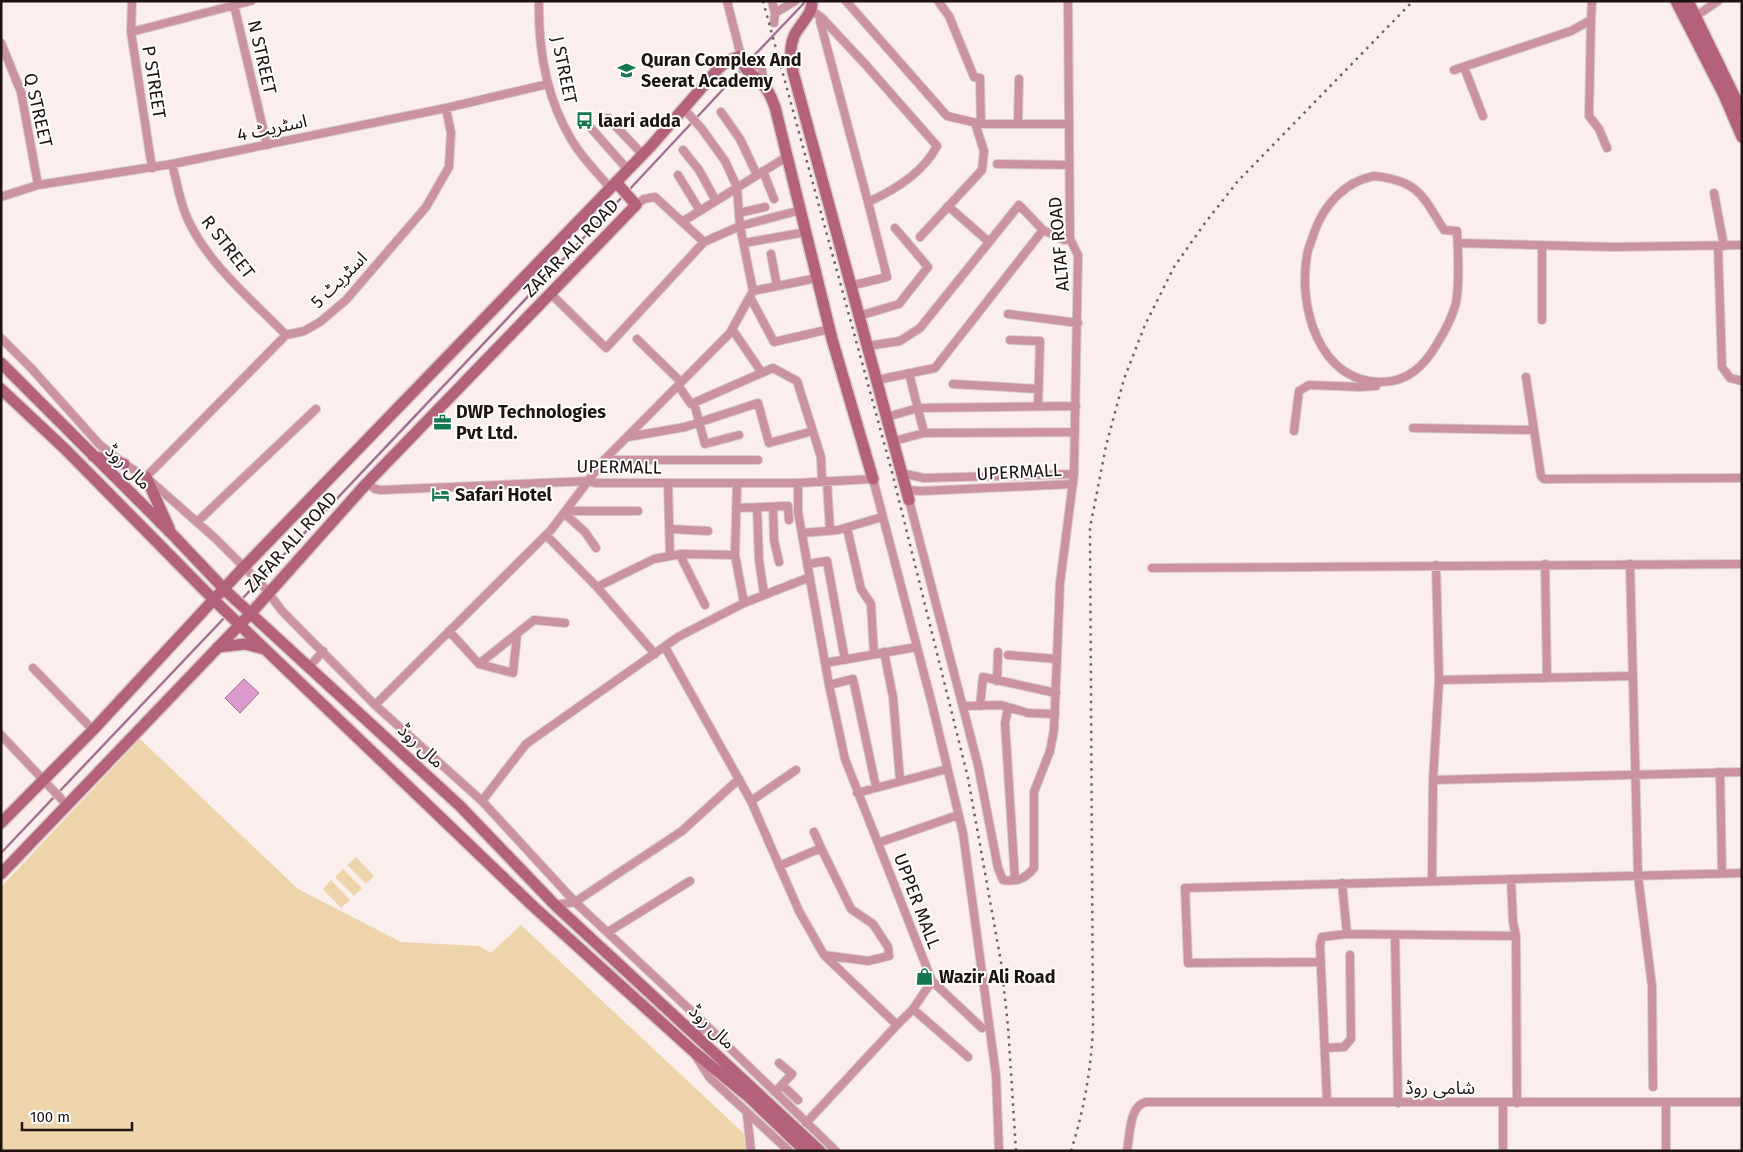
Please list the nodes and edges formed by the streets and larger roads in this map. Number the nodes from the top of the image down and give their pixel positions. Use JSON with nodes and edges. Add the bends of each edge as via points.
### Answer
{"nodes":[{"id":1,"x":132,"y":1,"type":"edge"},
{"id":2,"x":251,"y":1,"type":"edge"},
{"id":3,"x":539,"y":1,"type":"edge"},
{"id":4,"x":727,"y":1,"type":"edge"},
{"id":5,"x":772,"y":1,"type":"edge"},
{"id":6,"x":795,"y":1,"type":"edge"},
{"id":7,"x":846,"y":1,"type":"edge"},
{"id":8,"x":938,"y":1,"type":"edge"},
{"id":9,"x":1068,"y":1,"type":"edge"},
{"id":10,"x":1592,"y":1,"type":"edge"},
{"id":11,"x":1676,"y":1,"type":"edge"},
{"id":12,"x":1688,"y":1,"type":"edge"},
{"id":13,"x":1718,"y":1,"type":"edge"},
{"id":14,"x":813,"y":4,"type":"edge"},
{"id":15,"x":234,"y":6,"type":"junction"},
{"id":16,"x":775,"y":13,"type":"junction"},
{"id":17,"x":1696,"y":16,"type":"junction"},
{"id":18,"x":822,"y":18,"type":"junction"},
{"id":19,"x":1591,"y":20,"type":"junction"},
{"id":20,"x":774,"y":23,"type":"dead end"},
{"id":21,"x":131,"y":32,"type":"junction"},
{"id":22,"x":1,"y":43,"type":"edge"},
{"id":23,"x":744,"y":66,"type":"junction"},
{"id":24,"x":1464,"y":67,"type":"junction"},
{"id":25,"x":1454,"y":70,"type":"dead end"},
{"id":26,"x":1019,"y":79,"type":"dead end"},
{"id":27,"x":548,"y":84,"type":"junction"},
{"id":28,"x":446,"y":108,"type":"junction"},
{"id":29,"x":721,"y":112,"type":"dead end"},
{"id":30,"x":1742,"y":112,"type":"edge"},
{"id":31,"x":688,"y":113,"type":"junction"},
{"id":32,"x":1483,"y":116,"type":"dead end"},
{"id":33,"x":608,"y":118,"type":"dead end"},
{"id":34,"x":978,"y":123,"type":"junction"},
{"id":35,"x":1018,"y":123,"type":"junction"},
{"id":36,"x":1069,"y":124,"type":"junction"},
{"id":37,"x":590,"y":127,"type":"dead end"},
{"id":38,"x":1742,"y":137,"type":"edge"},
{"id":39,"x":267,"y":144,"type":"junction"},
{"id":40,"x":1607,"y":148,"type":"dead end"},
{"id":41,"x":683,"y":150,"type":"dead end"},
{"id":42,"x":642,"y":155,"type":"junction"},
{"id":43,"x":788,"y":156,"type":"junction"},
{"id":44,"x":172,"y":164,"type":"junction"},
{"id":45,"x":997,"y":164,"type":"dead end"},
{"id":46,"x":1069,"y":165,"type":"junction"},
{"id":47,"x":152,"y":168,"type":"junction"},
{"id":48,"x":628,"y":170,"type":"junction"},
{"id":49,"x":760,"y":173,"type":"junction"},
{"id":50,"x":678,"y":175,"type":"dead end"},
{"id":51,"x":38,"y":185,"type":"junction"},
{"id":52,"x":616,"y":186,"type":"junction"},
{"id":53,"x":737,"y":187,"type":"junction"},
{"id":54,"x":1714,"y":193,"type":"dead end"},
{"id":55,"x":1,"y":198,"type":"edge"},
{"id":56,"x":774,"y":199,"type":"dead end"},
{"id":57,"x":716,"y":201,"type":"junction"},
{"id":58,"x":868,"y":202,"type":"junction"},
{"id":59,"x":635,"y":203,"type":"junction"},
{"id":60,"x":948,"y":206,"type":"junction"},
{"id":61,"x":765,"y":207,"type":"dead end"},
{"id":62,"x":801,"y":210,"type":"junction"},
{"id":63,"x":700,"y":211,"type":"junction"},
{"id":64,"x":739,"y":213,"type":"junction"},
{"id":65,"x":682,"y":222,"type":"junction"},
{"id":66,"x":740,"y":226,"type":"junction"},
{"id":67,"x":895,"y":228,"type":"dead end"},
{"id":68,"x":1043,"y":230,"type":"junction"},
{"id":69,"x":806,"y":232,"type":"junction"},
{"id":70,"x":920,"y":237,"type":"dead end"},
{"id":71,"x":1070,"y":239,"type":"junction"},
{"id":72,"x":704,"y":242,"type":"junction"},
{"id":73,"x":989,"y":242,"type":"junction"},
{"id":74,"x":744,"y":243,"type":"junction"},
{"id":75,"x":1458,"y":243,"type":"junction"},
{"id":76,"x":1742,"y":245,"type":"edge"},
{"id":77,"x":1542,"y":246,"type":"junction"},
{"id":78,"x":1721,"y":246,"type":"junction"},
{"id":79,"x":770,"y":254,"type":"dead end"},
{"id":80,"x":818,"y":278,"type":"junction"},
{"id":81,"x":777,"y":286,"type":"junction"},
{"id":82,"x":850,"y":286,"type":"junction"},
{"id":83,"x":551,"y":294,"type":"junction"},
{"id":84,"x":752,"y":294,"type":"junction"},
{"id":85,"x":1008,"y":314,"type":"dead end"},
{"id":86,"x":859,"y":316,"type":"junction"},
{"id":87,"x":1542,"y":320,"type":"dead end"},
{"id":88,"x":1078,"y":323,"type":"junction"},
{"id":89,"x":732,"y":329,"type":"junction"},
{"id":90,"x":830,"y":329,"type":"junction"},
{"id":91,"x":286,"y":335,"type":"junction"},
{"id":92,"x":1,"y":338,"type":"edge"},
{"id":93,"x":637,"y":339,"type":"dead end"},
{"id":94,"x":1010,"y":340,"type":"dead end"},
{"id":95,"x":868,"y":346,"type":"junction"},
{"id":96,"x":1,"y":363,"type":"edge"},
{"id":97,"x":762,"y":373,"type":"junction"},
{"id":98,"x":909,"y":373,"type":"junction"},
{"id":99,"x":1526,"y":377,"type":"dead end"},
{"id":100,"x":877,"y":380,"type":"junction"},
{"id":101,"x":1742,"y":380,"type":"edge"},
{"id":102,"x":1391,"y":381,"type":"junction"},
{"id":103,"x":680,"y":384,"type":"junction"},
{"id":104,"x":953,"y":384,"type":"dead end"},
{"id":105,"x":1038,"y":388,"type":"junction"},
{"id":106,"x":1,"y":389,"type":"edge"},
{"id":107,"x":694,"y":403,"type":"junction"},
{"id":108,"x":1038,"y":406,"type":"junction"},
{"id":109,"x":1076,"y":406,"type":"junction"},
{"id":110,"x":918,"y":408,"type":"junction"},
{"id":111,"x":316,"y":409,"type":"dead end"},
{"id":112,"x":887,"y":417,"type":"junction"},
{"id":113,"x":699,"y":421,"type":"junction"},
{"id":114,"x":1413,"y":428,"type":"dead end"},
{"id":115,"x":1533,"y":430,"type":"junction"},
{"id":116,"x":813,"y":431,"type":"junction"},
{"id":117,"x":1294,"y":431,"type":"dead end"},
{"id":118,"x":1076,"y":432,"type":"junction"},
{"id":119,"x":924,"y":433,"type":"junction"},
{"id":120,"x":739,"y":435,"type":"dead end"},
{"id":121,"x":627,"y":438,"type":"junction"},
{"id":122,"x":894,"y":441,"type":"junction"},
{"id":123,"x":91,"y":455,"type":"junction"},
{"id":124,"x":604,"y":460,"type":"junction"},
{"id":125,"x":758,"y":460,"type":"dead end"},
{"id":126,"x":124,"y":464,"type":"junction"},
{"id":127,"x":901,"y":473,"type":"junction"},
{"id":128,"x":1074,"y":474,"type":"junction"},
{"id":129,"x":146,"y":477,"type":"junction"},
{"id":130,"x":1742,"y":478,"type":"edge"},
{"id":131,"x":873,"y":479,"type":"junction"},
{"id":132,"x":589,"y":481,"type":"junction"},
{"id":133,"x":825,"y":481,"type":"junction"},
{"id":134,"x":737,"y":482,"type":"junction"},
{"id":135,"x":798,"y":482,"type":"junction"},
{"id":136,"x":367,"y":483,"type":"junction"},
{"id":137,"x":668,"y":484,"type":"junction"},
{"id":138,"x":1073,"y":484,"type":"junction"},
{"id":139,"x":907,"y":495,"type":"junction"},
{"id":140,"x":757,"y":507,"type":"junction"},
{"id":141,"x":773,"y":507,"type":"junction"},
{"id":142,"x":736,"y":508,"type":"junction"},
{"id":143,"x":567,"y":511,"type":"junction"},
{"id":144,"x":638,"y":511,"type":"dead end"},
{"id":145,"x":882,"y":517,"type":"junction"},
{"id":146,"x":789,"y":520,"type":"dead end"},
{"id":147,"x":197,"y":522,"type":"junction"},
{"id":148,"x":847,"y":528,"type":"junction"},
{"id":149,"x":671,"y":529,"type":"junction"},
{"id":150,"x":708,"y":531,"type":"dead end"},
{"id":151,"x":830,"y":531,"type":"junction"},
{"id":152,"x":171,"y":533,"type":"junction"},
{"id":153,"x":802,"y":533,"type":"junction"},
{"id":154,"x":546,"y":534,"type":"junction"},
{"id":155,"x":596,"y":548,"type":"dead end"},
{"id":156,"x":680,"y":555,"type":"junction"},
{"id":157,"x":735,"y":555,"type":"junction"},
{"id":158,"x":670,"y":556,"type":"junction"},
{"id":159,"x":779,"y":562,"type":"dead end"},
{"id":160,"x":808,"y":564,"type":"junction"},
{"id":161,"x":1545,"y":564,"type":"junction"},
{"id":162,"x":1630,"y":564,"type":"junction"},
{"id":163,"x":1742,"y":564,"type":"edge"},
{"id":164,"x":1436,"y":565,"type":"junction"},
{"id":165,"x":1152,"y":568,"type":"dead end"},
{"id":166,"x":245,"y":570,"type":"junction"},
{"id":167,"x":810,"y":577,"type":"junction"},
{"id":168,"x":198,"y":584,"type":"junction"},
{"id":169,"x":597,"y":587,"type":"junction"},
{"id":170,"x":225,"y":590,"type":"junction"},
{"id":171,"x":266,"y":591,"type":"junction"},
{"id":172,"x":764,"y":594,"type":"junction"},
{"id":173,"x":216,"y":602,"type":"junction"},
{"id":174,"x":744,"y":603,"type":"junction"},
{"id":175,"x":705,"y":605,"type":"dead end"},
{"id":176,"x":247,"y":610,"type":"junction"},
{"id":177,"x":200,"y":615,"type":"junction"},
{"id":178,"x":237,"y":621,"type":"junction"},
{"id":179,"x":565,"y":623,"type":"dead end"},
{"id":180,"x":449,"y":631,"type":"junction"},
{"id":181,"x":517,"y":634,"type":"junction"},
{"id":182,"x":218,"y":647,"type":"junction"},
{"id":183,"x":665,"y":647,"type":"junction"},
{"id":184,"x":917,"y":647,"type":"junction"},
{"id":185,"x":266,"y":650,"type":"junction"},
{"id":186,"x":323,"y":652,"type":"junction"},
{"id":187,"x":884,"y":652,"type":"junction"},
{"id":188,"x":998,"y":652,"type":"dead end"},
{"id":189,"x":655,"y":654,"type":"junction"},
{"id":190,"x":874,"y":654,"type":"junction"},
{"id":191,"x":1008,"y":655,"type":"dead end"},
{"id":192,"x":1057,"y":659,"type":"junction"},
{"id":193,"x":845,"y":660,"type":"junction"},
{"id":194,"x":825,"y":663,"type":"junction"},
{"id":195,"x":479,"y":664,"type":"junction"},
{"id":196,"x":310,"y":666,"type":"junction"},
{"id":197,"x":33,"y":668,"type":"dead end"},
{"id":198,"x":1632,"y":676,"type":"junction"},
{"id":199,"x":1547,"y":678,"type":"junction"},
{"id":200,"x":1439,"y":680,"type":"junction"},
{"id":201,"x":997,"y":681,"type":"junction"},
{"id":202,"x":828,"y":685,"type":"junction"},
{"id":203,"x":1056,"y":693,"type":"junction"},
{"id":204,"x":375,"y":705,"type":"junction"},
{"id":205,"x":964,"y":706,"type":"junction"},
{"id":206,"x":980,"y":706,"type":"junction"},
{"id":207,"x":1008,"y":708,"type":"junction"},
{"id":208,"x":1055,"y":714,"type":"junction"},
{"id":209,"x":93,"y":730,"type":"junction"},
{"id":210,"x":1,"y":735,"type":"edge"},
{"id":211,"x":947,"y":769,"type":"junction"},
{"id":212,"x":796,"y":770,"type":"dead end"},
{"id":213,"x":1720,"y":772,"type":"junction"},
{"id":214,"x":1742,"y":772,"type":"edge"},
{"id":215,"x":1634,"y":775,"type":"junction"},
{"id":216,"x":739,"y":779,"type":"junction"},
{"id":217,"x":900,"y":780,"type":"junction"},
{"id":218,"x":1432,"y":780,"type":"junction"},
{"id":219,"x":47,"y":782,"type":"junction"},
{"id":220,"x":876,"y":787,"type":"junction"},
{"id":221,"x":857,"y":793,"type":"junction"},
{"id":222,"x":64,"y":801,"type":"junction"},
{"id":223,"x":482,"y":801,"type":"junction"},
{"id":224,"x":751,"y":801,"type":"junction"},
{"id":225,"x":958,"y":815,"type":"junction"},
{"id":226,"x":1,"y":823,"type":"edge"},
{"id":227,"x":814,"y":832,"type":"dead end"},
{"id":228,"x":878,"y":843,"type":"junction"},
{"id":229,"x":821,"y":848,"type":"junction"},
{"id":230,"x":779,"y":866,"type":"junction"},
{"id":231,"x":1722,"y":873,"type":"junction"},
{"id":232,"x":1742,"y":873,"type":"edge"},
{"id":233,"x":1,"y":874,"type":"edge"},
{"id":234,"x":1638,"y":876,"type":"junction"},
{"id":235,"x":1511,"y":879,"type":"junction"},
{"id":236,"x":1016,"y":880,"type":"junction"},
{"id":237,"x":1432,"y":880,"type":"junction"},
{"id":238,"x":690,"y":881,"type":"dead end"},
{"id":239,"x":1342,"y":883,"type":"junction"},
{"id":240,"x":575,"y":902,"type":"junction"},
{"id":241,"x":555,"y":905,"type":"junction"},
{"id":242,"x":571,"y":919,"type":"junction"},
{"id":243,"x":608,"y":932,"type":"junction"},
{"id":244,"x":1346,"y":934,"type":"junction"},
{"id":245,"x":1395,"y":935,"type":"junction"},
{"id":246,"x":1516,"y":936,"type":"junction"},
{"id":247,"x":824,"y":955,"type":"junction"},
{"id":248,"x":1350,"y":955,"type":"dead end"},
{"id":249,"x":1321,"y":962,"type":"junction"},
{"id":250,"x":932,"y":982,"type":"junction"},
{"id":251,"x":913,"y":1009,"type":"junction"},
{"id":252,"x":706,"y":1025,"type":"junction"},
{"id":253,"x":898,"y":1025,"type":"junction"},
{"id":254,"x":982,"y":1028,"type":"dead end"},
{"id":255,"x":696,"y":1036,"type":"junction"},
{"id":256,"x":1325,"y":1048,"type":"junction"},
{"id":257,"x":692,"y":1050,"type":"junction"},
{"id":258,"x":968,"y":1057,"type":"dead end"},
{"id":259,"x":780,"y":1063,"type":"dead end"},
{"id":260,"x":782,"y":1085,"type":"junction"},
{"id":261,"x":1654,"y":1087,"type":"dead end"},
{"id":262,"x":775,"y":1092,"type":"junction"},
{"id":263,"x":753,"y":1095,"type":"junction"},
{"id":264,"x":798,"y":1100,"type":"dead end"},
{"id":265,"x":1327,"y":1101,"type":"junction"},
{"id":266,"x":1503,"y":1102,"type":"junction"},
{"id":267,"x":1517,"y":1102,"type":"junction"},
{"id":268,"x":1666,"y":1102,"type":"junction"},
{"id":269,"x":1742,"y":1102,"type":"edge"},
{"id":270,"x":1398,"y":1103,"type":"junction"},
{"id":271,"x":747,"y":1114,"type":"junction"},
{"id":272,"x":806,"y":1123,"type":"junction"},
{"id":273,"x":751,"y":1151,"type":"edge"},
{"id":274,"x":789,"y":1151,"type":"edge"},
{"id":275,"x":805,"y":1151,"type":"edge"},
{"id":276,"x":820,"y":1151,"type":"edge"},
{"id":277,"x":836,"y":1151,"type":"edge"},
{"id":278,"x":999,"y":1151,"type":"edge"},
{"id":279,"x":1127,"y":1151,"type":"edge"},
{"id":280,"x":1503,"y":1151,"type":"edge"},
{"id":281,"x":1666,"y":1151,"type":"edge"}],
"edges":[{"from":1,"to":21,"type":"street","name":"P STREET"},
{"from":2,"to":15,"type":"street"},
{"from":3,"to":27,"type":"street","name":"J STREET"},
{"from":4,"to":23,"type":"street"},
{"from":5,"to":16,"type":"street"},
{"from":6,"to":16,"type":"street"},
{"from":7,"to":34,"type":"street","via":[[947,116]]},
{"from":8,"to":34,"type":"street","via":[[949,16],[974,77],[980,78]]},
{"from":9,"to":36,"type":"street","name":"ALTAF ROAD"},
{"from":10,"to":19,"type":"street"},
{"from":11,"to":38,"type":"street"},
{"from":12,"to":17,"type":"street"},
{"from":13,"to":17,"type":"street"},
{"from":14,"to":18,"type":"street"},
{"from":14,"to":82,"type":"street","via":[[794,37],[791,62]]},
{"from":15,"to":21,"type":"street"},
{"from":15,"to":39,"type":"street","name":"N STREET"},
{"from":16,"to":20,"type":"street"},
{"from":17,"to":30,"type":"street"},
{"from":18,"to":58,"type":"street","via":[[820,21],[834,78]]},
{"from":18,"to":58,"type":"street","via":[[937,146],[931,158],[895,190]]},
{"from":19,"to":24,"type":"street"},
{"from":19,"to":40,"type":"street","via":[[1589,116]]},
{"from":21,"to":47,"type":"street","name":"P STREET"},
{"from":22,"to":51,"type":"street","name":"Q STREET","via":[[22,92]]},
{"from":23,"to":31,"type":"street","via":[[727,61]]},
{"from":23,"to":43,"type":"street","via":[[764,85],[775,107]]},
{"from":24,"to":25,"type":"street"},
{"from":24,"to":32,"type":"street"},
{"from":26,"to":35,"type":"street"},
{"from":27,"to":28,"type":"street","name":"اسٹریٹ 4"},
{"from":27,"to":52,"type":"street","name":"J STREET","via":[[554,106],[572,141]]},
{"from":28,"to":39,"type":"street","name":"اسٹریٹ 4"},
{"from":28,"to":91,"type":"street","name":"اسٹریٹ 5","via":[[451,133],[449,168],[426,208],[346,300],[320,322],[304,331]]},
{"from":29,"to":49,"type":"street"},
{"from":31,"to":42,"type":"street"},
{"from":31,"to":53,"type":"street","via":[[725,161]]},
{"from":33,"to":42,"type":"street"},
{"from":34,"to":35,"type":"street"},
{"from":34,"to":60,"type":"street","via":[[984,151],[982,170]]},
{"from":35,"to":36,"type":"street"},
{"from":36,"to":46,"type":"street","name":"ALTAF ROAD"},
{"from":37,"to":48,"type":"street"},
{"from":39,"to":44,"type":"street","name":"اسٹریٹ 4"},
{"from":41,"to":57,"type":"street","via":[[699,170]]},
{"from":42,"to":48,"type":"street"},
{"from":43,"to":49,"type":"street"},
{"from":43,"to":62,"type":"street"},
{"from":44,"to":47,"type":"street","name":"اسٹریٹ 4"},
{"from":44,"to":91,"type":"street","name":"R STREET","via":[[182,204],[194,232],[219,266]]},
{"from":45,"to":46,"type":"street"},
{"from":46,"to":71,"type":"street","name":"ALTAF ROAD"},
{"from":47,"to":51,"type":"street","name":"اسٹریٹ 4"},
{"from":48,"to":52,"type":"street"},
{"from":49,"to":53,"type":"street"},
{"from":49,"to":56,"type":"street"},
{"from":50,"to":63,"type":"street"},
{"from":51,"to":55,"type":"street","name":"اسٹریٹ 4"},
{"from":52,"to":59,"type":"street","name":"ZAFAR ALI ROAD"},
{"from":52,"to":166,"type":"street","name":"ZAFAR ALI ROAD"},
{"from":53,"to":57,"type":"street"},
{"from":53,"to":64,"type":"street"},
{"from":54,"to":78,"type":"street"},
{"from":57,"to":63,"type":"street"},
{"from":58,"to":82,"type":"street","via":[[887,277]]},
{"from":59,"to":65,"type":"street","via":[[655,197]]},
{"from":59,"to":83,"type":"street","name":"ZAFAR ALI ROAD"},
{"from":60,"to":70,"type":"street"},
{"from":60,"to":73,"type":"street"},
{"from":61,"to":64,"type":"street"},
{"from":62,"to":66,"type":"street"},
{"from":62,"to":69,"type":"street"},
{"from":63,"to":65,"type":"street"},
{"from":64,"to":66,"type":"street"},
{"from":65,"to":72,"type":"street"},
{"from":66,"to":72,"type":"street"},
{"from":66,"to":74,"type":"street"},
{"from":67,"to":86,"type":"street","via":[[928,267],[899,304]]},
{"from":68,"to":71,"type":"street","via":[[1064,240]]},
{"from":68,"to":73,"type":"street","via":[[1019,205]]},
{"from":68,"to":98,"type":"street","via":[[935,368]]},
{"from":69,"to":74,"type":"street"},
{"from":69,"to":80,"type":"street"},
{"from":71,"to":88,"type":"street","name":"ALTAF ROAD","via":[[1078,255]]},
{"from":72,"to":83,"type":"street","via":[[606,348]]},
{"from":73,"to":95,"type":"street","via":[[920,328],[900,340]]},
{"from":74,"to":84,"type":"street"},
{"from":75,"to":77,"type":"street"},
{"from":75,"to":102,"type":"street","via":[[1457,295],[1445,331],[1423,365],[1412,374]]},
{"from":75,"to":102,"type":"street","via":[[1457,231],[1444,230],[1424,196],[1396,178],[1374,176],[1341,190],[1318,223],[1306,254],[1306,288],[1310,320],[1316,334],[1331,360],[1348,373],[1368,382]]},
{"from":76,"to":78,"type":"street"},
{"from":77,"to":78,"type":"street"},
{"from":77,"to":87,"type":"street"},
{"from":78,"to":101,"type":"street","via":[[1722,367],[1730,378]]},
{"from":79,"to":81,"type":"street"},
{"from":80,"to":81,"type":"street"},
{"from":80,"to":90,"type":"street"},
{"from":81,"to":84,"type":"street"},
{"from":82,"to":86,"type":"street"},
{"from":83,"to":136,"type":"street","name":"ZAFAR ALI ROAD"},
{"from":84,"to":89,"type":"street"},
{"from":84,"to":90,"type":"street","via":[[774,342]]},
{"from":85,"to":88,"type":"street"},
{"from":86,"to":95,"type":"street"},
{"from":88,"to":109,"type":"street","name":"ALTAF ROAD"},
{"from":89,"to":97,"type":"street"},
{"from":89,"to":103,"type":"street"},
{"from":90,"to":131,"type":"street"},
{"from":91,"to":129,"type":"street","name":"اسٹریٹ 5"},
{"from":92,"to":126,"type":"street","via":[[100,445]]},
{"from":93,"to":103,"type":"street"},
{"from":94,"to":105,"type":"street","via":[[1040,340]]},
{"from":95,"to":100,"type":"street"},
{"from":96,"to":123,"type":"street","name":"مال روڈ"},
{"from":97,"to":107,"type":"street"},
{"from":97,"to":116,"type":"street","via":[[772,368],[798,381]]},
{"from":98,"to":100,"type":"street"},
{"from":98,"to":110,"type":"street"},
{"from":99,"to":115,"type":"street"},
{"from":100,"to":112,"type":"street"},
{"from":102,"to":117,"type":"street","via":[[1360,387],[1303,387],[1299,391]]},
{"from":103,"to":107,"type":"street"},
{"from":103,"to":121,"type":"street"},
{"from":104,"to":105,"type":"street"},
{"from":105,"to":108,"type":"street"},
{"from":106,"to":168,"type":"street","name":"مال روڈ"},
{"from":107,"to":113,"type":"street"},
{"from":108,"to":109,"type":"street"},
{"from":108,"to":110,"type":"street"},
{"from":109,"to":118,"type":"street","name":"ALTAF ROAD"},
{"from":110,"to":112,"type":"street"},
{"from":110,"to":119,"type":"street"},
{"from":111,"to":147,"type":"street"},
{"from":112,"to":122,"type":"street"},
{"from":113,"to":116,"type":"street","via":[[758,403],[769,443]]},
{"from":113,"to":120,"type":"street","via":[[705,444]]},
{"from":113,"to":121,"type":"street","via":[[685,427]]},
{"from":114,"to":115,"type":"street"},
{"from":115,"to":130,"type":"street","via":[[1544,479]]},
{"from":116,"to":133,"type":"street","via":[[822,457]]},
{"from":118,"to":119,"type":"street"},
{"from":118,"to":128,"type":"street","name":"ALTAF ROAD"},
{"from":119,"to":122,"type":"street"},
{"from":121,"to":124,"type":"street"},
{"from":122,"to":127,"type":"street"},
{"from":123,"to":126,"type":"street"},
{"from":123,"to":152,"type":"street","name":"مال روڈ"},
{"from":124,"to":125,"type":"street"},
{"from":124,"to":132,"type":"street"},
{"from":126,"to":129,"type":"street"},
{"from":127,"to":128,"type":"street","via":[[924,478]]},
{"from":127,"to":139,"type":"street"},
{"from":128,"to":138,"type":"street","name":"ALTAF ROAD"},
{"from":129,"to":147,"type":"street"},
{"from":129,"to":152,"type":"street"},
{"from":131,"to":133,"type":"street","name":"UPERMALL"},
{"from":131,"to":145,"type":"street"},
{"from":132,"to":136,"type":"street","name":"UPERMALL","via":[[381,490]]},
{"from":132,"to":137,"type":"street","name":"UPERMALL","via":[[595,484]]},
{"from":132,"to":143,"type":"street"},
{"from":133,"to":135,"type":"street","name":"UPERMALL"},
{"from":133,"to":151,"type":"street"},
{"from":134,"to":135,"type":"street","name":"UPERMALL"},
{"from":134,"to":137,"type":"street","name":"UPERMALL"},
{"from":134,"to":142,"type":"street"},
{"from":135,"to":153,"type":"street","name":"UPPER MALL"},
{"from":136,"to":171,"type":"street","name":"ZAFAR ALI ROAD"},
{"from":137,"to":149,"type":"street"},
{"from":138,"to":139,"type":"street","name":"UPERMALL"},
{"from":138,"to":192,"type":"street","name":"ALTAF ROAD","via":[[1060,583]]},
{"from":139,"to":205,"type":"street"},
{"from":140,"to":141,"type":"street"},
{"from":140,"to":142,"type":"street"},
{"from":140,"to":172,"type":"street"},
{"from":141,"to":146,"type":"street","via":[[788,506]]},
{"from":141,"to":159,"type":"street","via":[[774,540]]},
{"from":142,"to":157,"type":"street"},
{"from":143,"to":144,"type":"street"},
{"from":143,"to":154,"type":"street"},
{"from":143,"to":155,"type":"street"},
{"from":145,"to":148,"type":"street"},
{"from":145,"to":184,"type":"street"},
{"from":147,"to":166,"type":"street"},
{"from":148,"to":151,"type":"street"},
{"from":148,"to":190,"type":"street","via":[[861,589],[870,604]]},
{"from":149,"to":150,"type":"street"},
{"from":149,"to":158,"type":"street"},
{"from":151,"to":153,"type":"street"},
{"from":152,"to":170,"type":"street","name":"مال روڈ"},
{"from":153,"to":160,"type":"street","name":"UPPER MALL"},
{"from":154,"to":169,"type":"street"},
{"from":154,"to":180,"type":"street"},
{"from":156,"to":157,"type":"street"},
{"from":156,"to":158,"type":"street"},
{"from":156,"to":175,"type":"street"},
{"from":157,"to":174,"type":"street"},
{"from":158,"to":169,"type":"street","via":[[654,559]]},
{"from":160,"to":167,"type":"street","name":"UPPER MALL"},
{"from":160,"to":193,"type":"street","via":[[827,561]]},
{"from":161,"to":162,"type":"street"},
{"from":161,"to":164,"type":"street"},
{"from":161,"to":199,"type":"street"},
{"from":162,"to":163,"type":"street"},
{"from":162,"to":198,"type":"street"},
{"from":164,"to":165,"type":"street"},
{"from":164,"to":200,"type":"street"},
{"from":166,"to":170,"type":"street","name":"ZAFAR ALI ROAD"},
{"from":166,"to":171,"type":"street"},
{"from":167,"to":172,"type":"street"},
{"from":167,"to":194,"type":"street","name":"UPPER MALL"},
{"from":168,"to":173,"type":"street","name":"مال روڈ"},
{"from":168,"to":177,"type":"street","via":[[202,598]]},
{"from":169,"to":189,"type":"street"},
{"from":170,"to":173,"type":"street","name":"ZAFAR ALI ROAD"},
{"from":170,"to":176,"type":"street","name":"مال روڈ"},
{"from":171,"to":176,"type":"street","name":"ZAFAR ALI ROAD"},
{"from":171,"to":186,"type":"street"},
{"from":172,"to":174,"type":"street"},
{"from":173,"to":177,"type":"street","name":"ZAFAR ALI ROAD"},
{"from":173,"to":178,"type":"street","name":"مال روڈ"},
{"from":174,"to":183,"type":"street"},
{"from":176,"to":178,"type":"street","name":"ZAFAR ALI ROAD"},
{"from":176,"to":196,"type":"street","name":"مال روڈ"},
{"from":177,"to":209,"type":"street","name":"ZAFAR ALI ROAD"},
{"from":178,"to":182,"type":"street","name":"ZAFAR ALI ROAD"},
{"from":178,"to":185,"type":"street","name":"مال روڈ"},
{"from":179,"to":181,"type":"street","via":[[534,620]]},
{"from":180,"to":195,"type":"street"},
{"from":180,"to":204,"type":"street"},
{"from":181,"to":195,"type":"street"},
{"from":181,"to":195,"type":"street","via":[[513,673]]},
{"from":182,"to":185,"type":"street","via":[[245,644]]},
{"from":182,"to":222,"type":"street","name":"ZAFAR ALI ROAD"},
{"from":183,"to":189,"type":"street"},
{"from":183,"to":216,"type":"street"},
{"from":184,"to":187,"type":"street"},
{"from":184,"to":211,"type":"street"},
{"from":185,"to":257,"type":"street","name":"مال روڈ","via":[[534,907]]},
{"from":186,"to":196,"type":"street"},
{"from":186,"to":204,"type":"street"},
{"from":187,"to":190,"type":"street"},
{"from":187,"to":217,"type":"street","via":[[893,697]]},
{"from":188,"to":201,"type":"street"},
{"from":189,"to":223,"type":"street","via":[[526,744]]},
{"from":190,"to":193,"type":"street"},
{"from":191,"to":192,"type":"street"},
{"from":192,"to":203,"type":"street","name":"ALTAF ROAD"},
{"from":193,"to":194,"type":"street"},
{"from":194,"to":202,"type":"street","name":"UPPER MALL"},
{"from":196,"to":241,"type":"street","name":"مال روڈ","via":[[460,806]]},
{"from":197,"to":209,"type":"street"},
{"from":198,"to":199,"type":"street"},
{"from":198,"to":215,"type":"street"},
{"from":199,"to":200,"type":"street"},
{"from":200,"to":218,"type":"street"},
{"from":201,"to":203,"type":"street"},
{"from":201,"to":206,"type":"street","via":[[983,677]]},
{"from":202,"to":220,"type":"street","via":[[852,679]]},
{"from":202,"to":221,"type":"street","name":"UPPER MALL","via":[[845,759]]},
{"from":203,"to":208,"type":"street","name":"ALTAF ROAD"},
{"from":204,"to":223,"type":"street"},
{"from":205,"to":206,"type":"street"},
{"from":205,"to":236,"type":"street","via":[[998,868],[1003,880]]},
{"from":206,"to":207,"type":"street"},
{"from":207,"to":208,"type":"street"},
{"from":207,"to":236,"type":"street","via":[[1005,723]]},
{"from":208,"to":236,"type":"street","name":"ALTAF ROAD","via":[[1050,751],[1034,792],[1034,868],[1028,876]]},
{"from":209,"to":219,"type":"street","name":"ZAFAR ALI ROAD"},
{"from":210,"to":219,"type":"street"},
{"from":211,"to":217,"type":"street"},
{"from":211,"to":225,"type":"street"},
{"from":212,"to":224,"type":"street"},
{"from":213,"to":214,"type":"street"},
{"from":213,"to":215,"type":"street"},
{"from":213,"to":231,"type":"street"},
{"from":215,"to":218,"type":"street"},
{"from":215,"to":234,"type":"street"},
{"from":216,"to":224,"type":"street"},
{"from":216,"to":240,"type":"street","via":[[682,831]]},
{"from":217,"to":220,"type":"street"},
{"from":218,"to":237,"type":"street"},
{"from":219,"to":222,"type":"street"},
{"from":219,"to":226,"type":"street","name":"ZAFAR ALI ROAD"},
{"from":220,"to":221,"type":"street"},
{"from":221,"to":228,"type":"street","name":"UPPER MALL"},
{"from":222,"to":233,"type":"street","name":"ZAFAR ALI ROAD"},
{"from":223,"to":240,"type":"street"},
{"from":224,"to":230,"type":"street"},
{"from":225,"to":228,"type":"street"},
{"from":225,"to":278,"type":"street","via":[[993,1047]]},
{"from":227,"to":229,"type":"street"},
{"from":228,"to":250,"type":"street","name":"UPPER MALL"},
{"from":229,"to":230,"type":"street"},
{"from":229,"to":247,"type":"street","via":[[851,910],[874,924],[890,953],[886,958],[868,961]]},
{"from":230,"to":247,"type":"street"},
{"from":231,"to":232,"type":"street"},
{"from":231,"to":234,"type":"street"},
{"from":234,"to":235,"type":"street"},
{"from":234,"to":261,"type":"street","via":[[1652,986]]},
{"from":235,"to":237,"type":"street"},
{"from":235,"to":246,"type":"street"},
{"from":237,"to":239,"type":"street"},
{"from":238,"to":243,"type":"street"},
{"from":239,"to":244,"type":"street"},
{"from":239,"to":249,"type":"street","via":[[1185,888],[1188,963]]},
{"from":240,"to":241,"type":"street"},
{"from":240,"to":242,"type":"street"},
{"from":240,"to":243,"type":"street"},
{"from":241,"to":242,"type":"street","name":"مال روڈ"},
{"from":242,"to":255,"type":"street","name":"مال روڈ"},
{"from":243,"to":252,"type":"street"},
{"from":244,"to":245,"type":"street"},
{"from":244,"to":249,"type":"street","via":[[1322,937]]},
{"from":245,"to":246,"type":"street"},
{"from":245,"to":270,"type":"street"},
{"from":246,"to":267,"type":"street"},
{"from":247,"to":253,"type":"street"},
{"from":248,"to":256,"type":"street","via":[[1352,1039],[1344,1047]]},
{"from":249,"to":256,"type":"street"},
{"from":250,"to":251,"type":"street"},
{"from":250,"to":254,"type":"street"},
{"from":251,"to":253,"type":"street"},
{"from":251,"to":258,"type":"street"},
{"from":252,"to":255,"type":"street"},
{"from":252,"to":262,"type":"street"},
{"from":253,"to":272,"type":"street"},
{"from":255,"to":263,"type":"street","name":"مال روڈ"},
{"from":256,"to":265,"type":"street"},
{"from":257,"to":263,"type":"street","name":"مال روڈ"},
{"from":257,"to":271,"type":"street","via":[[710,1078]]},
{"from":259,"to":260,"type":"street","via":[[792,1074]]},
{"from":260,"to":262,"type":"street"},
{"from":260,"to":264,"type":"street"},
{"from":262,"to":272,"type":"street"},
{"from":263,"to":275,"type":"street","name":"مال روڈ"},
{"from":263,"to":276,"type":"street","name":"مال روڈ"},
{"from":265,"to":270,"type":"street","name":"شامی روڈ"},
{"from":265,"to":279,"type":"street","name":"شامی روڈ","via":[[1147,1102],[1139,1104],[1135,1110]]},
{"from":266,"to":267,"type":"street","name":"شامی روڈ"},
{"from":266,"to":270,"type":"street","name":"شامی روڈ"},
{"from":266,"to":280,"type":"street"},
{"from":267,"to":268,"type":"street","name":"شامی روڈ"},
{"from":268,"to":269,"type":"street","name":"شامی روڈ"},
{"from":268,"to":281,"type":"street"},
{"from":271,"to":273,"type":"street"},
{"from":271,"to":274,"type":"street"},
{"from":272,"to":277,"type":"street"}]}
